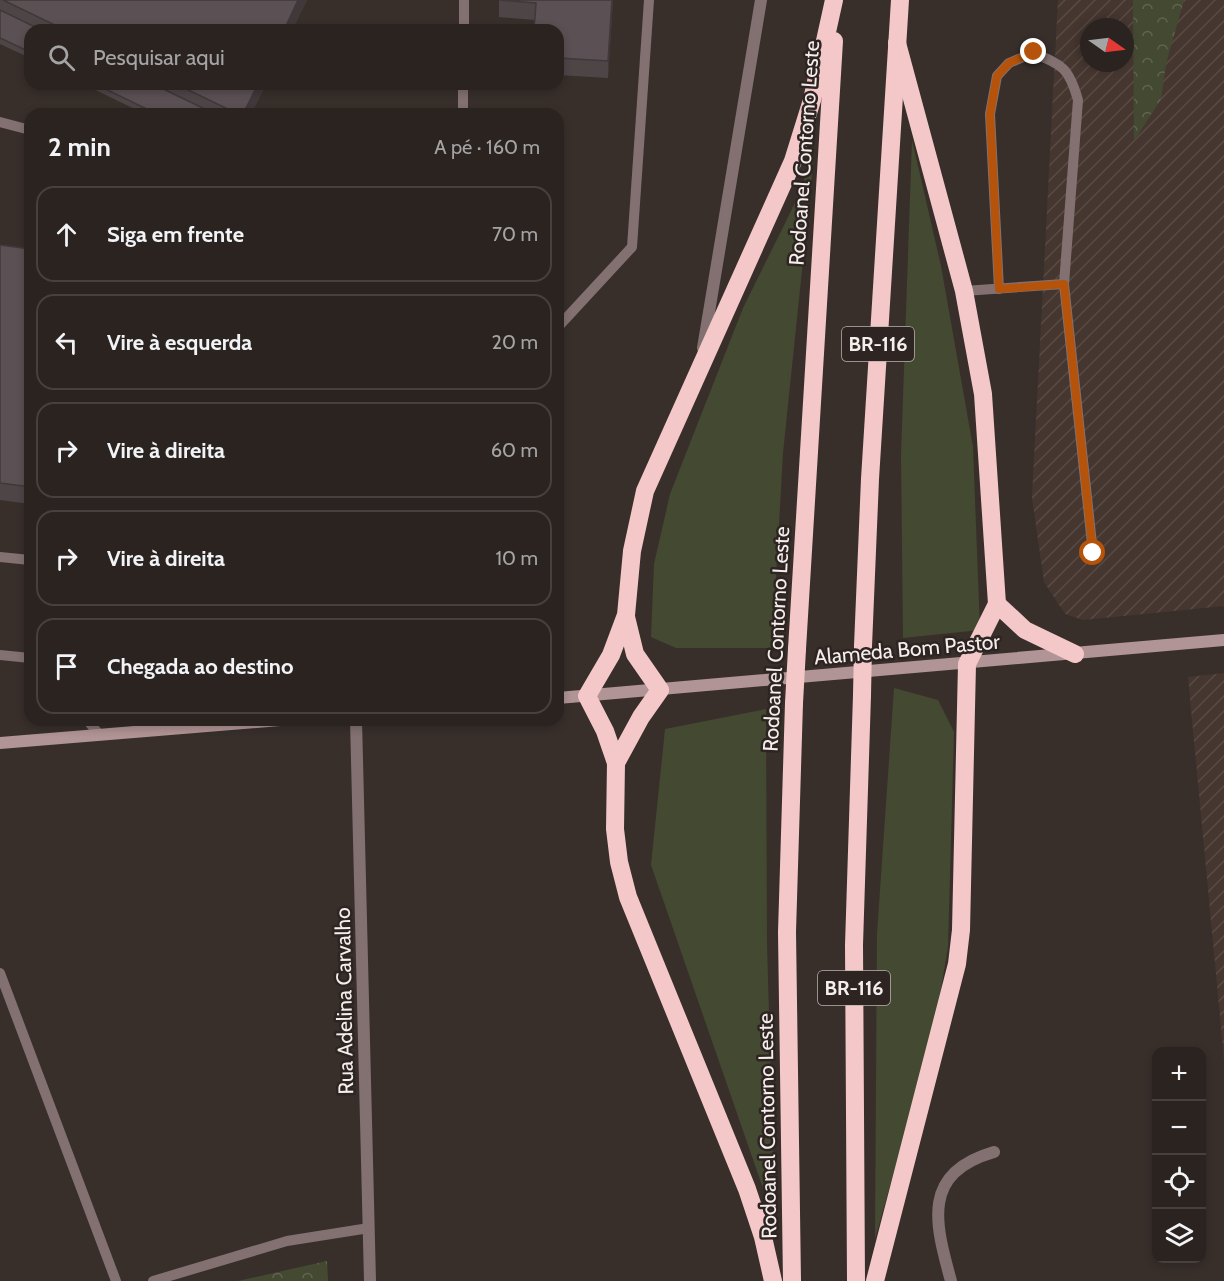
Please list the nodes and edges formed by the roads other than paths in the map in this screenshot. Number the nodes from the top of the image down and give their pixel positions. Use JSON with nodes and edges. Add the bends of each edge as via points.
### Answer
{"nodes":[{"id":1,"x":464,"y":0,"type":"edge"},
{"id":2,"x":649,"y":0,"type":"edge"},
{"id":3,"x":761,"y":0,"type":"edge"},
{"id":4,"x":835,"y":0,"type":"edge"},
{"id":5,"x":900,"y":0,"type":"edge"},
{"id":6,"x":464,"y":24,"type":"edge"},
{"id":7,"x":897,"y":43,"type":"junction"},
{"id":8,"x":463,"y":90,"type":"edge"},
{"id":9,"x":463,"y":108,"type":"edge"},
{"id":10,"x":0,"y":122,"type":"edge"},
{"id":11,"x":24,"y":128,"type":"edge"},
{"id":12,"x":1064,"y":284,"type":"junction"},
{"id":13,"x":999,"y":289,"type":"junction"},
{"id":14,"x":964,"y":291,"type":"junction"},
{"id":15,"x":564,"y":321,"type":"edge"},
{"id":16,"x":701,"y":363,"type":"junction"},
{"id":17,"x":1093,"y":553,"type":"dead end"},
{"id":18,"x":0,"y":557,"type":"edge"},
{"id":19,"x":24,"y":559,"type":"edge"},
{"id":20,"x":997,"y":604,"type":"junction"},
{"id":21,"x":626,"y":615,"type":"junction"},
{"id":22,"x":1224,"y":640,"type":"edge"},
{"id":23,"x":1075,"y":654,"type":"junction"},
{"id":24,"x":0,"y":655,"type":"edge"},
{"id":25,"x":24,"y":657,"type":"edge"},
{"id":26,"x":967,"y":664,"type":"junction"},
{"id":27,"x":660,"y":690,"type":"junction"},
{"id":28,"x":586,"y":696,"type":"junction"},
{"id":29,"x":564,"y":698,"type":"edge"},
{"id":30,"x":92,"y":726,"type":"edge"},
{"id":31,"x":202,"y":726,"type":"edge"},
{"id":32,"x":356,"y":726,"type":"edge"},
{"id":33,"x":99,"y":734,"type":"junction"},
{"id":34,"x":0,"y":743,"type":"edge"},
{"id":35,"x":616,"y":763,"type":"junction"},
{"id":36,"x":0,"y":973,"type":"edge"},
{"id":37,"x":994,"y":1152,"type":"dead end"},
{"id":38,"x":369,"y":1228,"type":"junction"},
{"id":39,"x":116,"y":1281,"type":"edge"},
{"id":40,"x":153,"y":1281,"type":"edge"},
{"id":41,"x":370,"y":1281,"type":"edge"},
{"id":42,"x":772,"y":1281,"type":"edge"},
{"id":43,"x":792,"y":1281,"type":"edge"},
{"id":44,"x":856,"y":1281,"type":"edge"},
{"id":45,"x":875,"y":1281,"type":"edge"},
{"id":46,"x":951,"y":1281,"type":"edge"}],
"edges":[{"from":1,"to":6,"type":"lane"},
{"from":2,"to":15,"type":"lane","via":[[632,247]]},
{"from":3,"to":16,"type":"street"},
{"from":4,"to":16,"type":"highway","via":[[796,150]]},
{"from":4,"to":43,"type":"highway","name":"Rodoanel Contorno Leste","number":"BR-116","bridge":true,"via":[[794,703],[787,932]]},
{"from":5,"to":7,"type":"highway","number":"BR-116"},
{"from":7,"to":14,"type":"highway"},
{"from":7,"to":44,"type":"highway","number":"BR-116","bridge":true,"via":[[870,468],[863,646],[854,945]]},
{"from":8,"to":9,"type":"lane"},
{"from":10,"to":11,"type":"lane"},
{"from":12,"to":13,"type":"lane"},
{"from":12,"to":13,"type":"lane","via":[[1078,100],[1071,76],[1061,64],[1034,52],[1009,63],[997,76],[990,114]]},
{"from":12,"to":17,"type":"lane"},
{"from":13,"to":14,"type":"lane"},
{"from":14,"to":20,"type":"highway","via":[[983,394]]},
{"from":16,"to":21,"type":"highway","via":[[645,491],[632,551]]},
{"from":18,"to":19,"type":"lane"},
{"from":20,"to":23,"type":"highway","via":[[1025,630]]},
{"from":20,"to":26,"type":"highway"},
{"from":21,"to":27,"type":"highway","via":[[635,654]]},
{"from":21,"to":28,"type":"highway","via":[[611,655]]},
{"from":22,"to":23,"type":"main road","name":"Alameda Bom Pastor"},
{"from":23,"to":26,"type":"main road","name":"Alameda Bom Pastor"},
{"from":24,"to":25,"type":"lane"},
{"from":26,"to":27,"type":"main road","name":"Alameda Bom Pastor"},
{"from":26,"to":45,"type":"highway","via":[[957,964]]},
{"from":27,"to":28,"type":"main road","name":"Alameda Bom Pastor"},
{"from":27,"to":35,"type":"highway"},
{"from":28,"to":29,"type":"main road","name":"Alameda Bom Pastor"},
{"from":28,"to":35,"type":"highway","via":[[605,731]]},
{"from":30,"to":33,"type":"lane"},
{"from":31,"to":33,"type":"main road"},
{"from":32,"to":38,"type":"street","name":"Rua Adelina Carvalho"},
{"from":33,"to":34,"type":"main road"},
{"from":35,"to":42,"type":"highway","via":[[615,828],[628,897],[747,1190]]},
{"from":36,"to":39,"type":"lane"},
{"from":37,"to":46,"type":"street","via":[[955,1170],[944,1186],[937,1213]]},
{"from":38,"to":40,"type":"lane","via":[[287,1241]]},
{"from":38,"to":41,"type":"street","name":"Rua Adelina Carvalho"}]}
